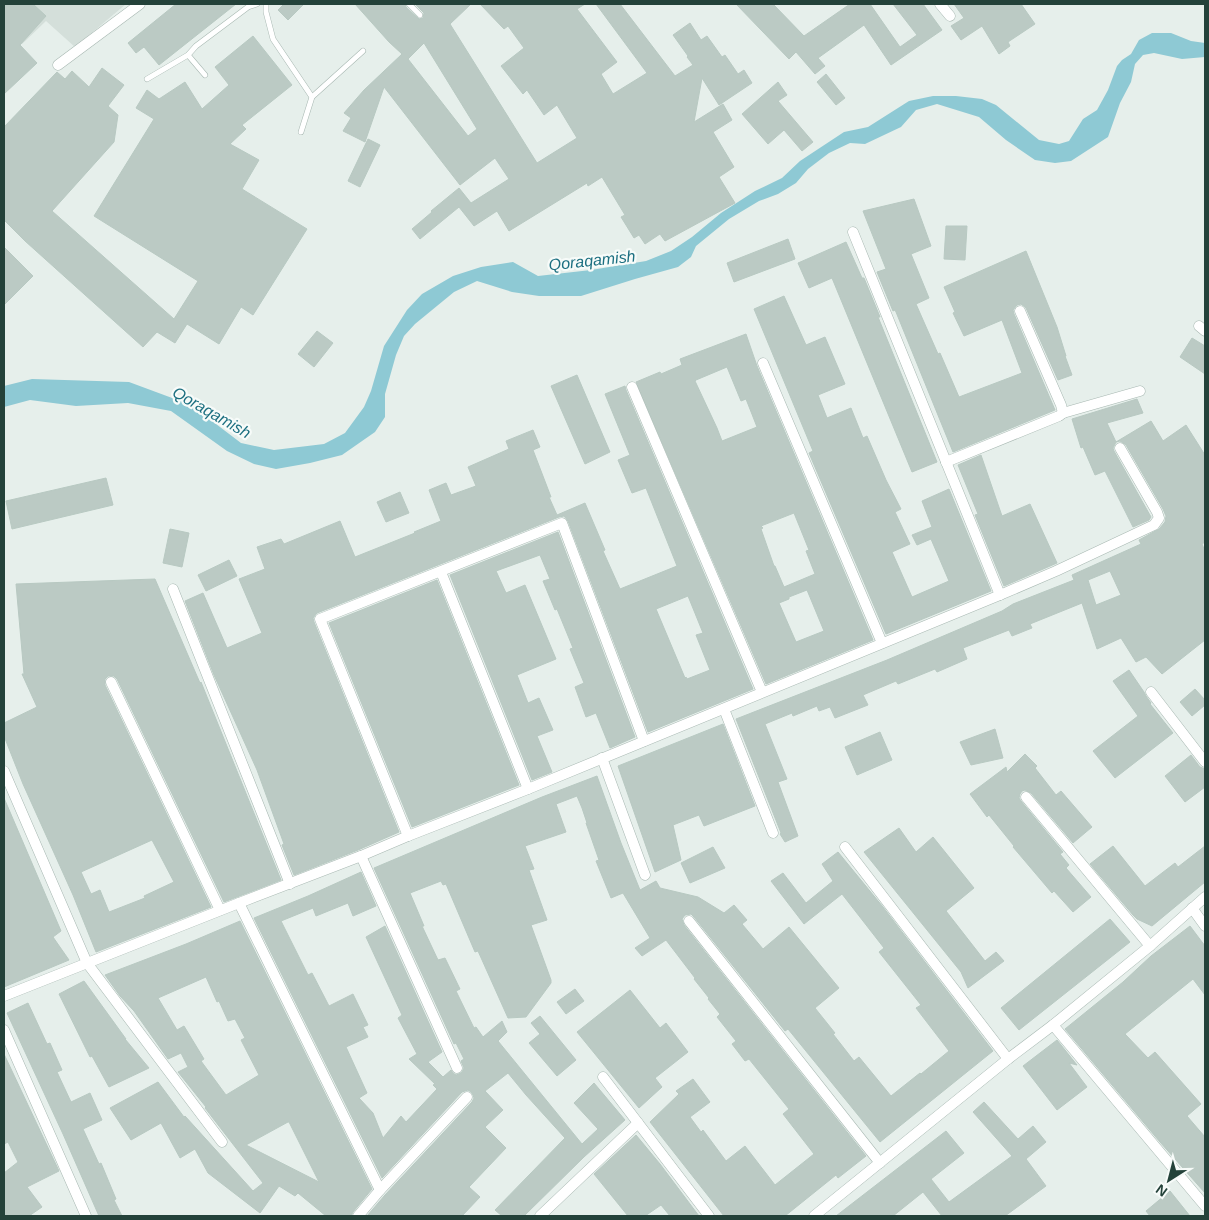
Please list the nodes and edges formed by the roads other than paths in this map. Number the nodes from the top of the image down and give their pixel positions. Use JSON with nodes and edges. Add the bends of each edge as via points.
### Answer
{"nodes":[{"id":1,"x":140,"y":4,"type":"edge"},
{"id":2,"x":258,"y":4,"type":"edge"},
{"id":3,"x":266,"y":4,"type":"edge"},
{"id":4,"x":409,"y":4,"type":"edge"},
{"id":5,"x":940,"y":4,"type":"edge"},
{"id":6,"x":420,"y":15,"type":"dead end"},
{"id":7,"x":950,"y":16,"type":"dead end"},
{"id":8,"x":363,"y":51,"type":"dead end"},
{"id":9,"x":188,"y":55,"type":"junction"},
{"id":10,"x":58,"y":65,"type":"dead end"},
{"id":11,"x":205,"y":76,"type":"dead end"},
{"id":12,"x":147,"y":79,"type":"dead end"},
{"id":13,"x":312,"y":97,"type":"junction"},
{"id":14,"x":301,"y":132,"type":"dead end"},
{"id":15,"x":853,"y":232,"type":"dead end"},
{"id":16,"x":1020,"y":311,"type":"dead end"},
{"id":17,"x":762,"y":363,"type":"dead end"},
{"id":18,"x":632,"y":388,"type":"dead end"},
{"id":19,"x":1140,"y":391,"type":"dead end"},
{"id":20,"x":1063,"y":413,"type":"junction"},
{"id":21,"x":1120,"y":448,"type":"dead end"},
{"id":22,"x":946,"y":462,"type":"junction"},
{"id":23,"x":441,"y":572,"type":"junction"},
{"id":24,"x":173,"y":589,"type":"dead end"},
{"id":25,"x":1000,"y":595,"type":"junction"},
{"id":26,"x":882,"y":643,"type":"junction"},
{"id":27,"x":111,"y":682,"type":"dead end"},
{"id":28,"x":762,"y":692,"type":"junction"},
{"id":29,"x":1151,"y":692,"type":"dead end"},
{"id":30,"x":724,"y":709,"type":"junction"},
{"id":31,"x":644,"y":741,"type":"junction"},
{"id":32,"x":602,"y":758,"type":"junction"},
{"id":33,"x":1205,"y":762,"type":"edge"},
{"id":34,"x":4,"y":771,"type":"edge"},
{"id":35,"x":528,"y":789,"type":"junction"},
{"id":36,"x":1026,"y":797,"type":"dead end"},
{"id":37,"x":773,"y":833,"type":"dead end"},
{"id":38,"x":408,"y":836,"type":"junction"},
{"id":39,"x":845,"y":847,"type":"dead end"},
{"id":40,"x":360,"y":856,"type":"junction"},
{"id":41,"x":645,"y":875,"type":"dead end"},
{"id":42,"x":290,"y":884,"type":"junction"},
{"id":43,"x":1205,"y":897,"type":"edge"},
{"id":44,"x":239,"y":903,"type":"junction"},
{"id":45,"x":1192,"y":908,"type":"junction"},
{"id":46,"x":220,"y":910,"type":"junction"},
{"id":47,"x":689,"y":921,"type":"dead end"},
{"id":48,"x":1205,"y":926,"type":"edge"},
{"id":49,"x":1150,"y":946,"type":"junction"},
{"id":50,"x":87,"y":963,"type":"junction"},
{"id":51,"x":4,"y":996,"type":"edge"},
{"id":52,"x":1053,"y":1025,"type":"junction"},
{"id":53,"x":4,"y":1030,"type":"edge"},
{"id":54,"x":1008,"y":1059,"type":"junction"},
{"id":55,"x":457,"y":1068,"type":"dead end"},
{"id":56,"x":603,"y":1076,"type":"dead end"},
{"id":57,"x":468,"y":1097,"type":"dead end"},
{"id":58,"x":638,"y":1123,"type":"junction"},
{"id":59,"x":222,"y":1142,"type":"dead end"},
{"id":60,"x":880,"y":1163,"type":"junction"},
{"id":61,"x":380,"y":1190,"type":"junction"},
{"id":62,"x":1205,"y":1206,"type":"edge"},
{"id":63,"x":819,"y":1215,"type":"edge"},
{"id":64,"x":86,"y":1216,"type":"edge"},
{"id":65,"x":358,"y":1216,"type":"edge"},
{"id":66,"x":540,"y":1216,"type":"edge"},
{"id":67,"x":709,"y":1216,"type":"edge"}],
"edges":[{"from":1,"to":10,"type":"street"},
{"from":2,"to":9,"type":"lane","via":[[248,7]]},
{"from":3,"to":13,"type":"lane","via":[[273,39]]},
{"from":4,"to":6,"type":"lane"},
{"from":5,"to":7,"type":"street"},
{"from":8,"to":13,"type":"lane"},
{"from":9,"to":11,"type":"lane"},
{"from":9,"to":12,"type":"lane"},
{"from":13,"to":14,"type":"lane"},
{"from":15,"to":22,"type":"street"},
{"from":16,"to":20,"type":"street"},
{"from":17,"to":26,"type":"street"},
{"from":18,"to":28,"type":"street"},
{"from":19,"to":20,"type":"street"},
{"from":20,"to":22,"type":"street"},
{"from":21,"to":25,"type":"street","via":[[1157,512],[1159,518],[1154,525]]},
{"from":22,"to":25,"type":"street"},
{"from":23,"to":31,"type":"street","via":[[562,524]]},
{"from":23,"to":35,"type":"street"},
{"from":23,"to":38,"type":"street","via":[[320,619]]},
{"from":24,"to":42,"type":"street"},
{"from":25,"to":26,"type":"street"},
{"from":26,"to":28,"type":"street"},
{"from":27,"to":46,"type":"street"},
{"from":28,"to":30,"type":"street"},
{"from":29,"to":33,"type":"street"},
{"from":30,"to":31,"type":"street"},
{"from":30,"to":37,"type":"street"},
{"from":31,"to":32,"type":"street"},
{"from":32,"to":35,"type":"street"},
{"from":32,"to":41,"type":"street"},
{"from":34,"to":50,"type":"street"},
{"from":35,"to":38,"type":"street"},
{"from":36,"to":49,"type":"street"},
{"from":38,"to":40,"type":"street"},
{"from":39,"to":54,"type":"street"},
{"from":40,"to":42,"type":"street"},
{"from":40,"to":55,"type":"street"},
{"from":42,"to":44,"type":"street"},
{"from":43,"to":45,"type":"street"},
{"from":44,"to":46,"type":"street"},
{"from":44,"to":61,"type":"street"},
{"from":45,"to":48,"type":"street"},
{"from":45,"to":49,"type":"street"},
{"from":46,"to":50,"type":"street"},
{"from":47,"to":60,"type":"street"},
{"from":49,"to":52,"type":"street"},
{"from":50,"to":51,"type":"street"},
{"from":50,"to":59,"type":"street"},
{"from":52,"to":54,"type":"street"},
{"from":52,"to":62,"type":"street"},
{"from":53,"to":64,"type":"street"},
{"from":54,"to":60,"type":"street"},
{"from":56,"to":58,"type":"street"},
{"from":57,"to":61,"type":"street"},
{"from":58,"to":66,"type":"street"},
{"from":58,"to":67,"type":"street"},
{"from":60,"to":63,"type":"street"},
{"from":61,"to":65,"type":"street"}]}
